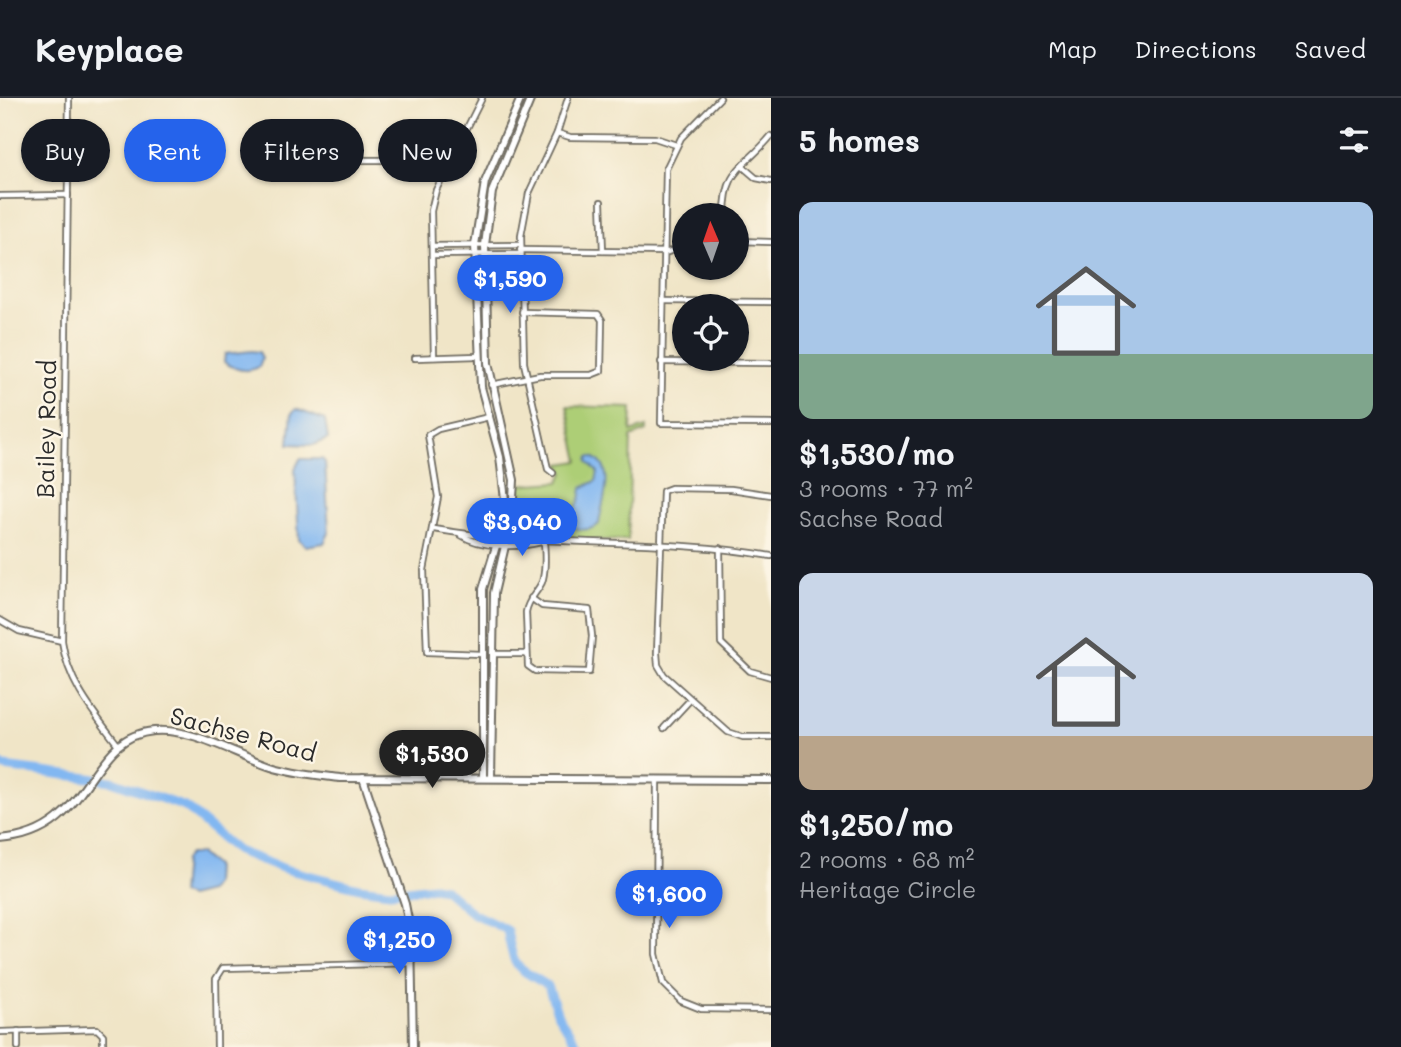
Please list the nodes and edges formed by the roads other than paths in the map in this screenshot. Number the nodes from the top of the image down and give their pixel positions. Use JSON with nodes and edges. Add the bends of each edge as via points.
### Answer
{"nodes":[{"id":1,"x":69,"y":98,"type":"edge"},
{"id":2,"x":482,"y":98,"type":"edge"},
{"id":3,"x":521,"y":98,"type":"edge"},
{"id":4,"x":531,"y":98,"type":"edge"},
{"id":5,"x":568,"y":98,"type":"edge"},
{"id":6,"x":720,"y":98,"type":"edge"},
{"id":7,"x":471,"y":119,"type":"edge"},
{"id":8,"x":556,"y":133,"type":"junction"},
{"id":9,"x":771,"y":136,"type":"edge"},
{"id":10,"x":677,"y":145,"type":"junction"},
{"id":11,"x":742,"y":166,"type":"junction"},
{"id":12,"x":771,"y":181,"type":"edge"},
{"id":13,"x":440,"y":182,"type":"edge"},
{"id":14,"x":68,"y":195,"type":"junction"},
{"id":15,"x":0,"y":196,"type":"edge"},
{"id":16,"x":601,"y":202,"type":"dead end"},
{"id":17,"x":725,"y":203,"type":"edge"},
{"id":18,"x":749,"y":241,"type":"edge"},
{"id":19,"x":771,"y":242,"type":"edge"},
{"id":20,"x":475,"y":245,"type":"junction"},
{"id":21,"x":485,"y":245,"type":"junction"},
{"id":22,"x":432,"y":246,"type":"junction"},
{"id":23,"x":520,"y":249,"type":"junction"},
{"id":24,"x":672,"y":250,"type":"edge"},
{"id":25,"x":603,"y":251,"type":"junction"},
{"id":26,"x":664,"y":252,"type":"junction"},
{"id":27,"x":475,"y":253,"type":"junction"},
{"id":28,"x":485,"y":254,"type":"junction"},
{"id":29,"x":432,"y":255,"type":"junction"},
{"id":30,"x":663,"y":301,"type":"junction"},
{"id":31,"x":771,"y":302,"type":"edge"},
{"id":32,"x":522,"y":312,"type":"junction"},
{"id":33,"x":478,"y":356,"type":"junction"},
{"id":34,"x":434,"y":357,"type":"junction"},
{"id":35,"x":415,"y":358,"type":"dead end"},
{"id":36,"x":661,"y":362,"type":"junction"},
{"id":37,"x":771,"y":363,"type":"edge"},
{"id":38,"x":526,"y":378,"type":"junction"},
{"id":39,"x":491,"y":385,"type":"junction"},
{"id":40,"x":489,"y":416,"type":"junction"},
{"id":41,"x":771,"y":424,"type":"edge"},
{"id":42,"x":553,"y":473,"type":"dead end"},
{"id":43,"x":771,"y":495,"type":"edge"},
{"id":44,"x":434,"y":529,"type":"junction"},
{"id":45,"x":460,"y":534,"type":"junction"},
{"id":46,"x":499,"y":536,"type":"junction"},
{"id":47,"x":508,"y":537,"type":"junction"},
{"id":48,"x":544,"y":542,"type":"junction"},
{"id":49,"x":659,"y":544,"type":"junction"},
{"id":50,"x":496,"y":545,"type":"junction"},
{"id":51,"x":506,"y":545,"type":"junction"},
{"id":52,"x":720,"y":548,"type":"junction"},
{"id":53,"x":771,"y":556,"type":"edge"},
{"id":54,"x":531,"y":598,"type":"junction"},
{"id":55,"x":0,"y":620,"type":"edge"},
{"id":56,"x":61,"y":641,"type":"junction"},
{"id":57,"x":481,"y":654,"type":"junction"},
{"id":58,"x":492,"y":654,"type":"junction"},
{"id":59,"x":526,"y":654,"type":"junction"},
{"id":60,"x":771,"y":677,"type":"edge"},
{"id":61,"x":690,"y":700,"type":"junction"},
{"id":62,"x":664,"y":728,"type":"dead end"},
{"id":63,"x":771,"y":737,"type":"edge"},
{"id":64,"x":118,"y":745,"type":"junction"},
{"id":65,"x":363,"y":778,"type":"junction"},
{"id":66,"x":483,"y":778,"type":"junction"},
{"id":67,"x":491,"y":778,"type":"junction"},
{"id":68,"x":657,"y":779,"type":"junction"},
{"id":69,"x":771,"y":780,"type":"edge"},
{"id":70,"x":0,"y":840,"type":"edge"},
{"id":71,"x":412,"y":963,"type":"junction"},
{"id":72,"x":771,"y":1010,"type":"edge"},
{"id":73,"x":18,"y":1031,"type":"junction"},
{"id":74,"x":0,"y":1032,"type":"edge"},
{"id":75,"x":18,"y":1047,"type":"edge"},
{"id":76,"x":103,"y":1047,"type":"edge"},
{"id":77,"x":217,"y":1047,"type":"edge"},
{"id":78,"x":413,"y":1047,"type":"edge"}],
"edges":[{"from":1,"to":14,"type":"street","name":"Bailey Road"},
{"from":2,"to":7,"type":"street"},
{"from":3,"to":20,"type":"main road","via":[[485,181]]},
{"from":4,"to":21,"type":"main road","via":[[492,192]]},
{"from":5,"to":8,"type":"street"},
{"from":6,"to":10,"type":"street"},
{"from":8,"to":10,"type":"street","via":[[655,138]]},
{"from":8,"to":23,"type":"street","via":[[529,193]]},
{"from":9,"to":11,"type":"street"},
{"from":10,"to":26,"type":"street","via":[[666,169]]},
{"from":11,"to":12,"type":"street","via":[[756,178]]},
{"from":11,"to":17,"type":"street","via":[[726,186]]},
{"from":13,"to":22,"type":"street","via":[[431,211]]},
{"from":14,"to":15,"type":"street"},
{"from":14,"to":56,"type":"street","name":"Bailey Road"},
{"from":16,"to":25,"type":"street"},
{"from":18,"to":19,"type":"street"},
{"from":20,"to":21,"type":"street"},
{"from":20,"to":22,"type":"street"},
{"from":20,"to":27,"type":"main road"},
{"from":21,"to":23,"type":"street"},
{"from":21,"to":28,"type":"main road"},
{"from":22,"to":29,"type":"street"},
{"from":23,"to":25,"type":"street"},
{"from":23,"to":28,"type":"street"},
{"from":23,"to":32,"type":"street"},
{"from":24,"to":26,"type":"street"},
{"from":25,"to":26,"type":"street"},
{"from":26,"to":30,"type":"street"},
{"from":27,"to":28,"type":"street"},
{"from":27,"to":29,"type":"street"},
{"from":27,"to":33,"type":"main road"},
{"from":28,"to":39,"type":"main road"},
{"from":29,"to":34,"type":"street"},
{"from":30,"to":31,"type":"street"},
{"from":30,"to":36,"type":"street"},
{"from":32,"to":38,"type":"street"},
{"from":32,"to":38,"type":"street","via":[[595,313],[602,320],[600,373]]},
{"from":33,"to":34,"type":"street"},
{"from":33,"to":40,"type":"main road"},
{"from":34,"to":35,"type":"street"},
{"from":36,"to":37,"type":"street"},
{"from":36,"to":41,"type":"street","via":[[662,424]]},
{"from":38,"to":39,"type":"street"},
{"from":38,"to":42,"type":"street","via":[[548,469]]},
{"from":39,"to":47,"type":"main road","via":[[512,465]]},
{"from":40,"to":44,"type":"street","via":[[428,435],[438,486]]},
{"from":40,"to":46,"type":"main road","via":[[505,500]]},
{"from":43,"to":49,"type":"street","via":[[731,489],[663,491]]},
{"from":44,"to":45,"type":"street"},
{"from":44,"to":57,"type":"street","via":[[424,570],[426,650],[432,654]]},
{"from":45,"to":46,"type":"street"},
{"from":45,"to":50,"type":"street"},
{"from":46,"to":47,"type":"street"},
{"from":46,"to":50,"type":"main road"},
{"from":47,"to":48,"type":"street"},
{"from":47,"to":51,"type":"main road"},
{"from":48,"to":49,"type":"street"},
{"from":48,"to":51,"type":"street"},
{"from":48,"to":54,"type":"street","via":[[543,578]]},
{"from":49,"to":52,"type":"street"},
{"from":49,"to":61,"type":"street","via":[[658,665]]},
{"from":50,"to":51,"type":"street"},
{"from":50,"to":57,"type":"main road","via":[[485,577]]},
{"from":51,"to":58,"type":"main road","via":[[496,578]]},
{"from":52,"to":53,"type":"street"},
{"from":52,"to":60,"type":"street","via":[[721,643],[750,671]]},
{"from":54,"to":59,"type":"street"},
{"from":54,"to":59,"type":"street","via":[[542,606],[589,610],[592,669],[585,673],[535,671],[528,666]]},
{"from":55,"to":56,"type":"street","via":[[19,631]]},
{"from":56,"to":64,"type":"street","name":"Bailey Road","via":[[66,667]]},
{"from":57,"to":66,"type":"main road"},
{"from":58,"to":59,"type":"street"},
{"from":58,"to":67,"type":"main road"},
{"from":61,"to":62,"type":"street"},
{"from":61,"to":63,"type":"street","via":[[728,733]]},
{"from":64,"to":65,"type":"main road","name":"Sachse Road","via":[[144,733],[170,732],[295,772]]},
{"from":64,"to":70,"type":"main road","name":"Sachse Road","via":[[68,811],[52,824],[25,836]]},
{"from":65,"to":66,"type":"main road","name":"Sachse Road"},
{"from":65,"to":71,"type":"main road","via":[[405,904]]},
{"from":66,"to":67,"type":"main road","name":"Sachse Road"},
{"from":67,"to":68,"type":"main road","name":"Sachse Road"},
{"from":68,"to":69,"type":"main road","name":"Sachse Road"},
{"from":68,"to":72,"type":"street","via":[[656,954],[661,979],[674,996],[701,1009]]},
{"from":71,"to":77,"type":"street","via":[[223,968],[216,979]]},
{"from":71,"to":78,"type":"main road"},
{"from":73,"to":74,"type":"street"},
{"from":73,"to":75,"type":"street"},
{"from":73,"to":76,"type":"street","via":[[97,1029],[103,1035]]}]}
